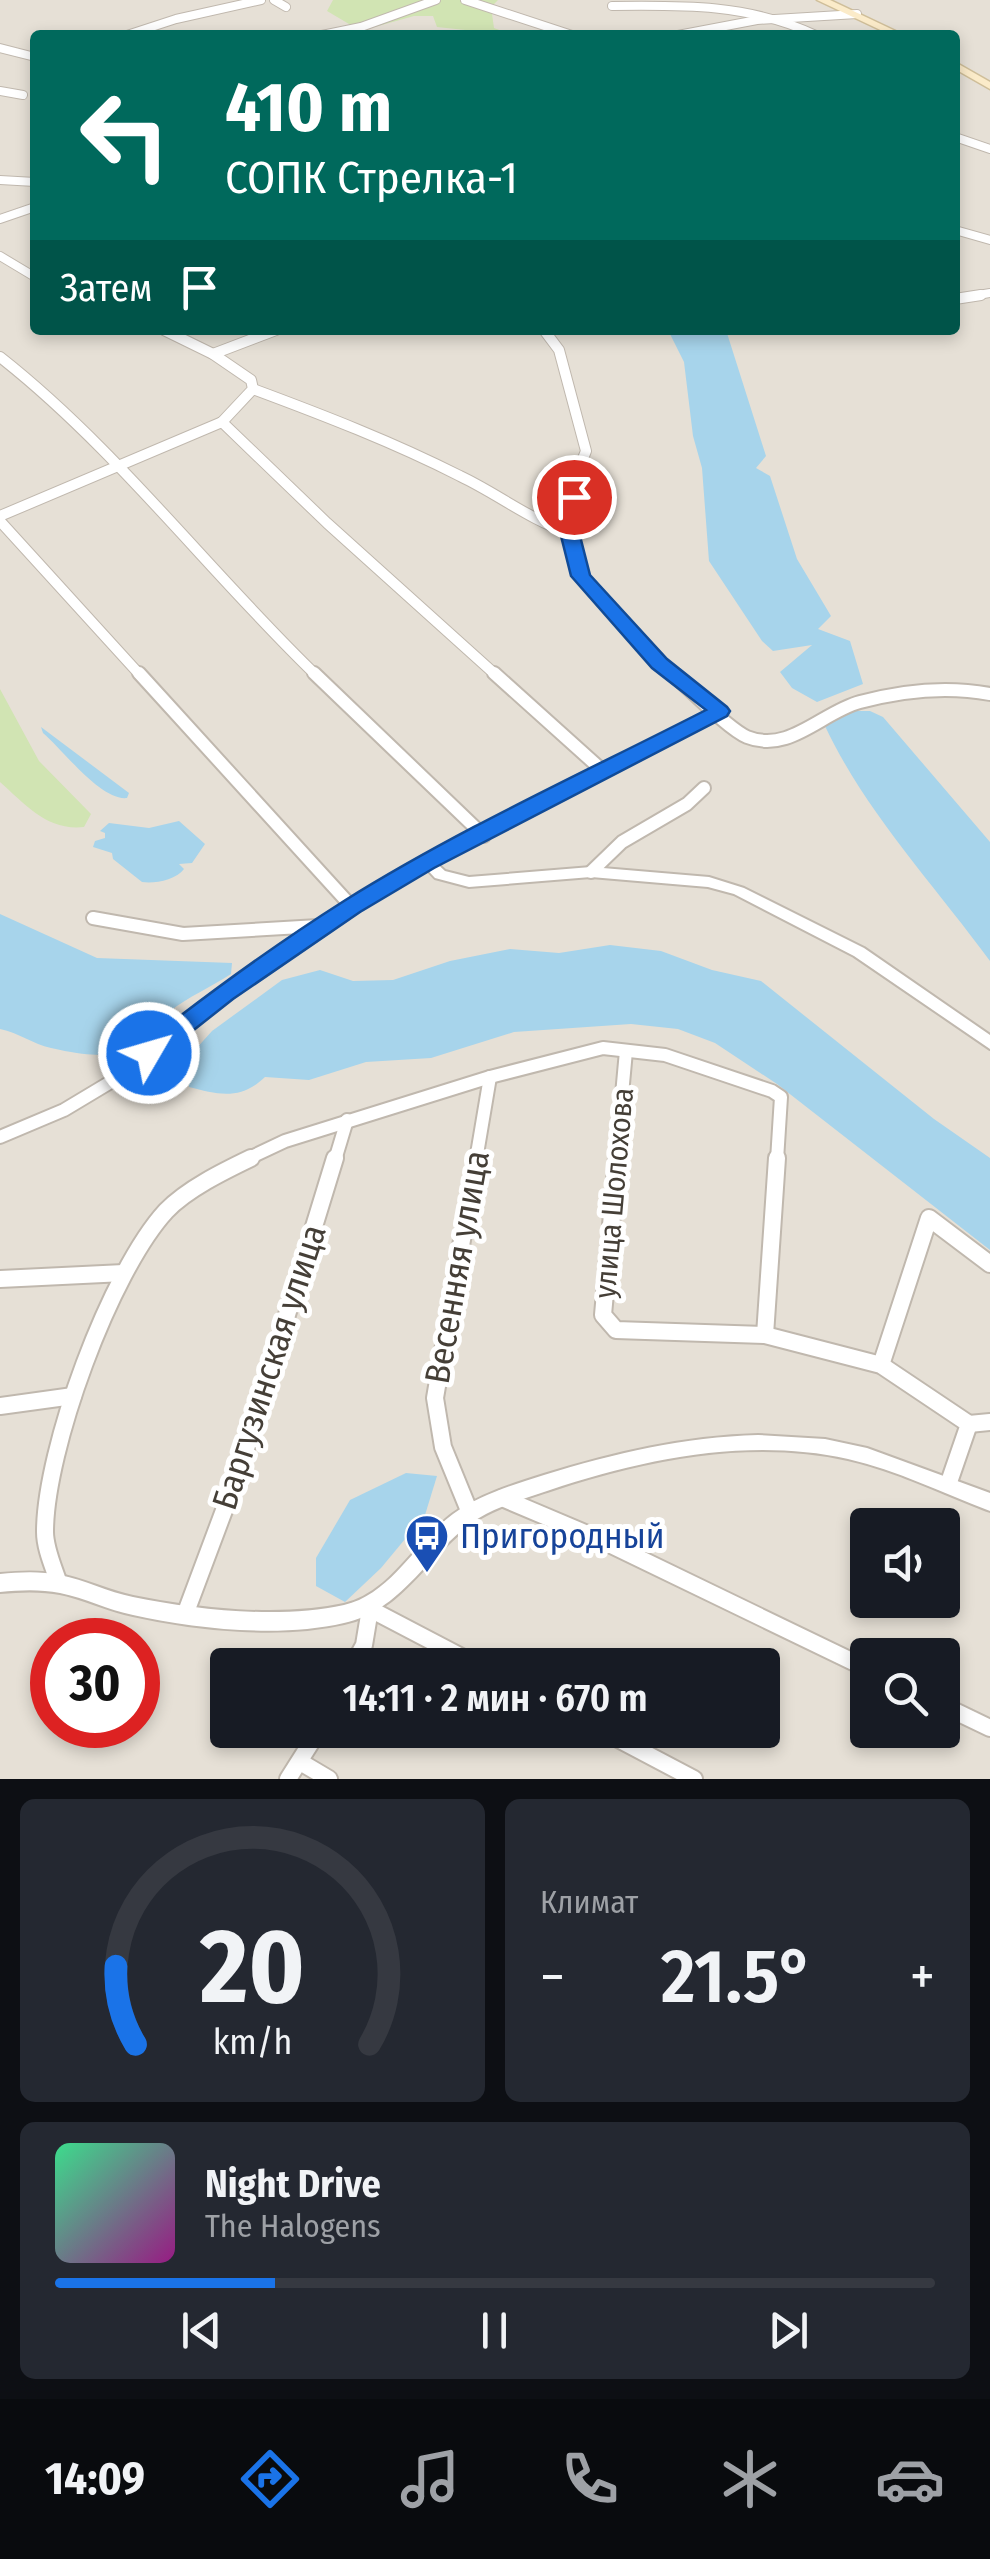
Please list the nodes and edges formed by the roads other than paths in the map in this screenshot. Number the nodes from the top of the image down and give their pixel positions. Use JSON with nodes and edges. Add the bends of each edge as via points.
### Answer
{"nodes":[{"id":1,"x":261,"y":0,"type":"edge"},
{"id":2,"x":274,"y":0,"type":"edge"},
{"id":3,"x":436,"y":0,"type":"edge"},
{"id":4,"x":466,"y":0,"type":"edge"},
{"id":5,"x":822,"y":0,"type":"edge"},
{"id":6,"x":612,"y":6,"type":"dead end"},
{"id":7,"x":286,"y":8,"type":"dead end"},
{"id":8,"x":857,"y":14,"type":"junction"},
{"id":9,"x":793,"y":17,"type":"junction"},
{"id":10,"x":139,"y":30,"type":"edge"},
{"id":11,"x":349,"y":30,"type":"edge"},
{"id":12,"x":557,"y":30,"type":"edge"},
{"id":13,"x":704,"y":30,"type":"edge"},
{"id":14,"x":810,"y":30,"type":"edge"},
{"id":15,"x":889,"y":30,"type":"edge"},
{"id":16,"x":0,"y":48,"type":"edge"},
{"id":17,"x":30,"y":56,"type":"edge"},
{"id":18,"x":960,"y":68,"type":"edge"},
{"id":19,"x":990,"y":86,"type":"edge"},
{"id":20,"x":0,"y":91,"type":"edge"},
{"id":21,"x":24,"y":95,"type":"dead end"},
{"id":22,"x":960,"y":139,"type":"edge"},
{"id":23,"x":990,"y":150,"type":"edge"},
{"id":24,"x":0,"y":180,"type":"edge"},
{"id":25,"x":30,"y":182,"type":"edge"},
{"id":26,"x":30,"y":209,"type":"edge"},
{"id":27,"x":0,"y":219,"type":"edge"},
{"id":28,"x":960,"y":231,"type":"edge"},
{"id":29,"x":990,"y":240,"type":"edge"},
{"id":30,"x":0,"y":256,"type":"edge"},
{"id":31,"x":30,"y":273,"type":"edge"},
{"id":32,"x":990,"y":294,"type":"edge"},
{"id":33,"x":960,"y":298,"type":"edge"},
{"id":34,"x":960,"y":300,"type":"edge"},
{"id":35,"x":990,"y":303,"type":"edge"},
{"id":36,"x":176,"y":335,"type":"edge"},
{"id":37,"x":263,"y":335,"type":"edge"},
{"id":38,"x":548,"y":335,"type":"edge"},
{"id":39,"x":213,"y":354,"type":"junction"},
{"id":40,"x":0,"y":357,"type":"edge"},
{"id":41,"x":253,"y":389,"type":"junction"},
{"id":42,"x":222,"y":422,"type":"junction"},
{"id":43,"x":117,"y":468,"type":"junction"},
{"id":44,"x":0,"y":519,"type":"edge"},
{"id":45,"x":570,"y":532,"type":"junction"},
{"id":46,"x":990,"y":694,"type":"edge"},
{"id":47,"x":720,"y":711,"type":"junction"},
{"id":48,"x":604,"y":771,"type":"junction"},
{"id":49,"x":704,"y":788,"type":"dead end"},
{"id":50,"x":484,"y":836,"type":"junction"},
{"id":51,"x":426,"y":862,"type":"junction"},
{"id":52,"x":590,"y":872,"type":"junction"},
{"id":53,"x":352,"y":907,"type":"junction"},
{"id":54,"x":93,"y":918,"type":"dead end"},
{"id":55,"x":321,"y":926,"type":"junction"},
{"id":56,"x":990,"y":1044,"type":"edge"},
{"id":57,"x":626,"y":1051,"type":"junction"},
{"id":58,"x":490,"y":1077,"type":"junction"},
{"id":59,"x":347,"y":1120,"type":"junction"},
{"id":60,"x":0,"y":1137,"type":"edge"},
{"id":61,"x":990,"y":1264,"type":"edge"},
{"id":62,"x":124,"y":1272,"type":"junction"},
{"id":63,"x":0,"y":1280,"type":"edge"},
{"id":64,"x":765,"y":1336,"type":"junction"},
{"id":65,"x":881,"y":1365,"type":"junction"},
{"id":66,"x":72,"y":1396,"type":"junction"},
{"id":67,"x":0,"y":1406,"type":"edge"},
{"id":68,"x":990,"y":1422,"type":"edge"},
{"id":69,"x":969,"y":1424,"type":"junction"},
{"id":70,"x":948,"y":1485,"type":"junction"},
{"id":71,"x":502,"y":1498,"type":"junction"},
{"id":72,"x":990,"y":1502,"type":"edge"},
{"id":73,"x":470,"y":1513,"type":"junction"},
{"id":74,"x":0,"y":1583,"type":"edge"},
{"id":75,"x":59,"y":1584,"type":"junction"},
{"id":76,"x":370,"y":1609,"type":"junction"},
{"id":77,"x":186,"y":1612,"type":"junction"},
{"id":78,"x":362,"y":1648,"type":"edge"},
{"id":79,"x":445,"y":1648,"type":"edge"},
{"id":80,"x":850,"y":1660,"type":"edge"},
{"id":81,"x":960,"y":1714,"type":"edge"},
{"id":82,"x":990,"y":1728,"type":"edge"},
{"id":83,"x":310,"y":1748,"type":"edge"},
{"id":84,"x":635,"y":1748,"type":"edge"},
{"id":85,"x":302,"y":1763,"type":"junction"},
{"id":86,"x":288,"y":1779,"type":"edge"},
{"id":87,"x":329,"y":1779,"type":"edge"},
{"id":88,"x":694,"y":1779,"type":"edge"}],
"edges":[{"from":1,"to":10,"type":"street"},
{"from":2,"to":7,"type":"street"},
{"from":3,"to":11,"type":"street"},
{"from":4,"to":12,"type":"street"},
{"from":5,"to":8,"type":"main road"},
{"from":6,"to":9,"type":"street","via":[[678,0],[755,4]]},
{"from":8,"to":9,"type":"street"},
{"from":8,"to":15,"type":"main road"},
{"from":9,"to":13,"type":"street"},
{"from":9,"to":14,"type":"street"},
{"from":16,"to":17,"type":"street"},
{"from":18,"to":19,"type":"main road"},
{"from":20,"to":21,"type":"street"},
{"from":22,"to":23,"type":"street"},
{"from":24,"to":25,"type":"street"},
{"from":26,"to":27,"type":"street"},
{"from":28,"to":29,"type":"street"},
{"from":30,"to":31,"type":"street"},
{"from":32,"to":33,"type":"street"},
{"from":34,"to":35,"type":"street"},
{"from":36,"to":39,"type":"street"},
{"from":37,"to":39,"type":"street"},
{"from":38,"to":45,"type":"street","via":[[559,350],[586,451]]},
{"from":39,"to":41,"type":"street","via":[[245,373]]},
{"from":40,"to":43,"type":"street","via":[[48,395]]},
{"from":41,"to":42,"type":"street"},
{"from":41,"to":45,"type":"street","via":[[434,464],[538,524]]},
{"from":42,"to":43,"type":"street"},
{"from":42,"to":48,"type":"street"},
{"from":43,"to":44,"type":"street"},
{"from":43,"to":50,"type":"street","via":[[260,620]]},
{"from":44,"to":53,"type":"street"},
{"from":45,"to":47,"type":"street","via":[[580,576],[609,611],[660,664]]},
{"from":46,"to":47,"type":"street","via":[[954,690],[869,698],[780,743],[746,737]]},
{"from":47,"to":48,"type":"street"},
{"from":48,"to":50,"type":"street"},
{"from":49,"to":52,"type":"street","via":[[622,842]]},
{"from":50,"to":51,"type":"street"},
{"from":51,"to":52,"type":"street","via":[[440,875],[469,882]]},
{"from":51,"to":53,"type":"street"},
{"from":52,"to":56,"type":"street","via":[[694,880],[739,891],[842,942]]},
{"from":53,"to":55,"type":"street"},
{"from":54,"to":55,"type":"street","via":[[183,934]]},
{"from":55,"to":60,"type":"street","via":[[119,1076],[64,1110]]},
{"from":57,"to":58,"type":"street","via":[[603,1048]]},
{"from":57,"to":64,"type":"street","via":[[665,1055],[781,1097]]},
{"from":57,"to":64,"type":"street","name":"улица Шолохова","via":[[603,1315],[616,1330]]},
{"from":58,"to":59,"type":"street"},
{"from":58,"to":73,"type":"street","name":"Весенняя улица","via":[[435,1398],[442,1447]]},
{"from":59,"to":62,"type":"street","via":[[232,1167],[167,1210]]},
{"from":59,"to":77,"type":"street","name":"Баргузинская улица","via":[[241,1464]]},
{"from":61,"to":65,"type":"street","via":[[929,1218]]},
{"from":62,"to":63,"type":"street"},
{"from":62,"to":66,"type":"street"},
{"from":64,"to":65,"type":"street"},
{"from":65,"to":69,"type":"street"},
{"from":66,"to":67,"type":"street"},
{"from":66,"to":75,"type":"street","via":[[47,1500],[45,1537]]},
{"from":68,"to":69,"type":"street"},
{"from":69,"to":70,"type":"street"},
{"from":70,"to":71,"type":"street","via":[[828,1447],[751,1440],[675,1448]]},
{"from":70,"to":72,"type":"street"},
{"from":71,"to":73,"type":"street"},
{"from":71,"to":80,"type":"street"},
{"from":73,"to":76,"type":"street"},
{"from":74,"to":75,"type":"street"},
{"from":75,"to":77,"type":"street","via":[[132,1606]]},
{"from":76,"to":77,"type":"street","via":[[294,1620]]},
{"from":76,"to":78,"type":"street"},
{"from":76,"to":79,"type":"street"},
{"from":81,"to":82,"type":"street"},
{"from":83,"to":85,"type":"street"},
{"from":84,"to":88,"type":"street"},
{"from":85,"to":86,"type":"street"},
{"from":85,"to":87,"type":"street"}]}
